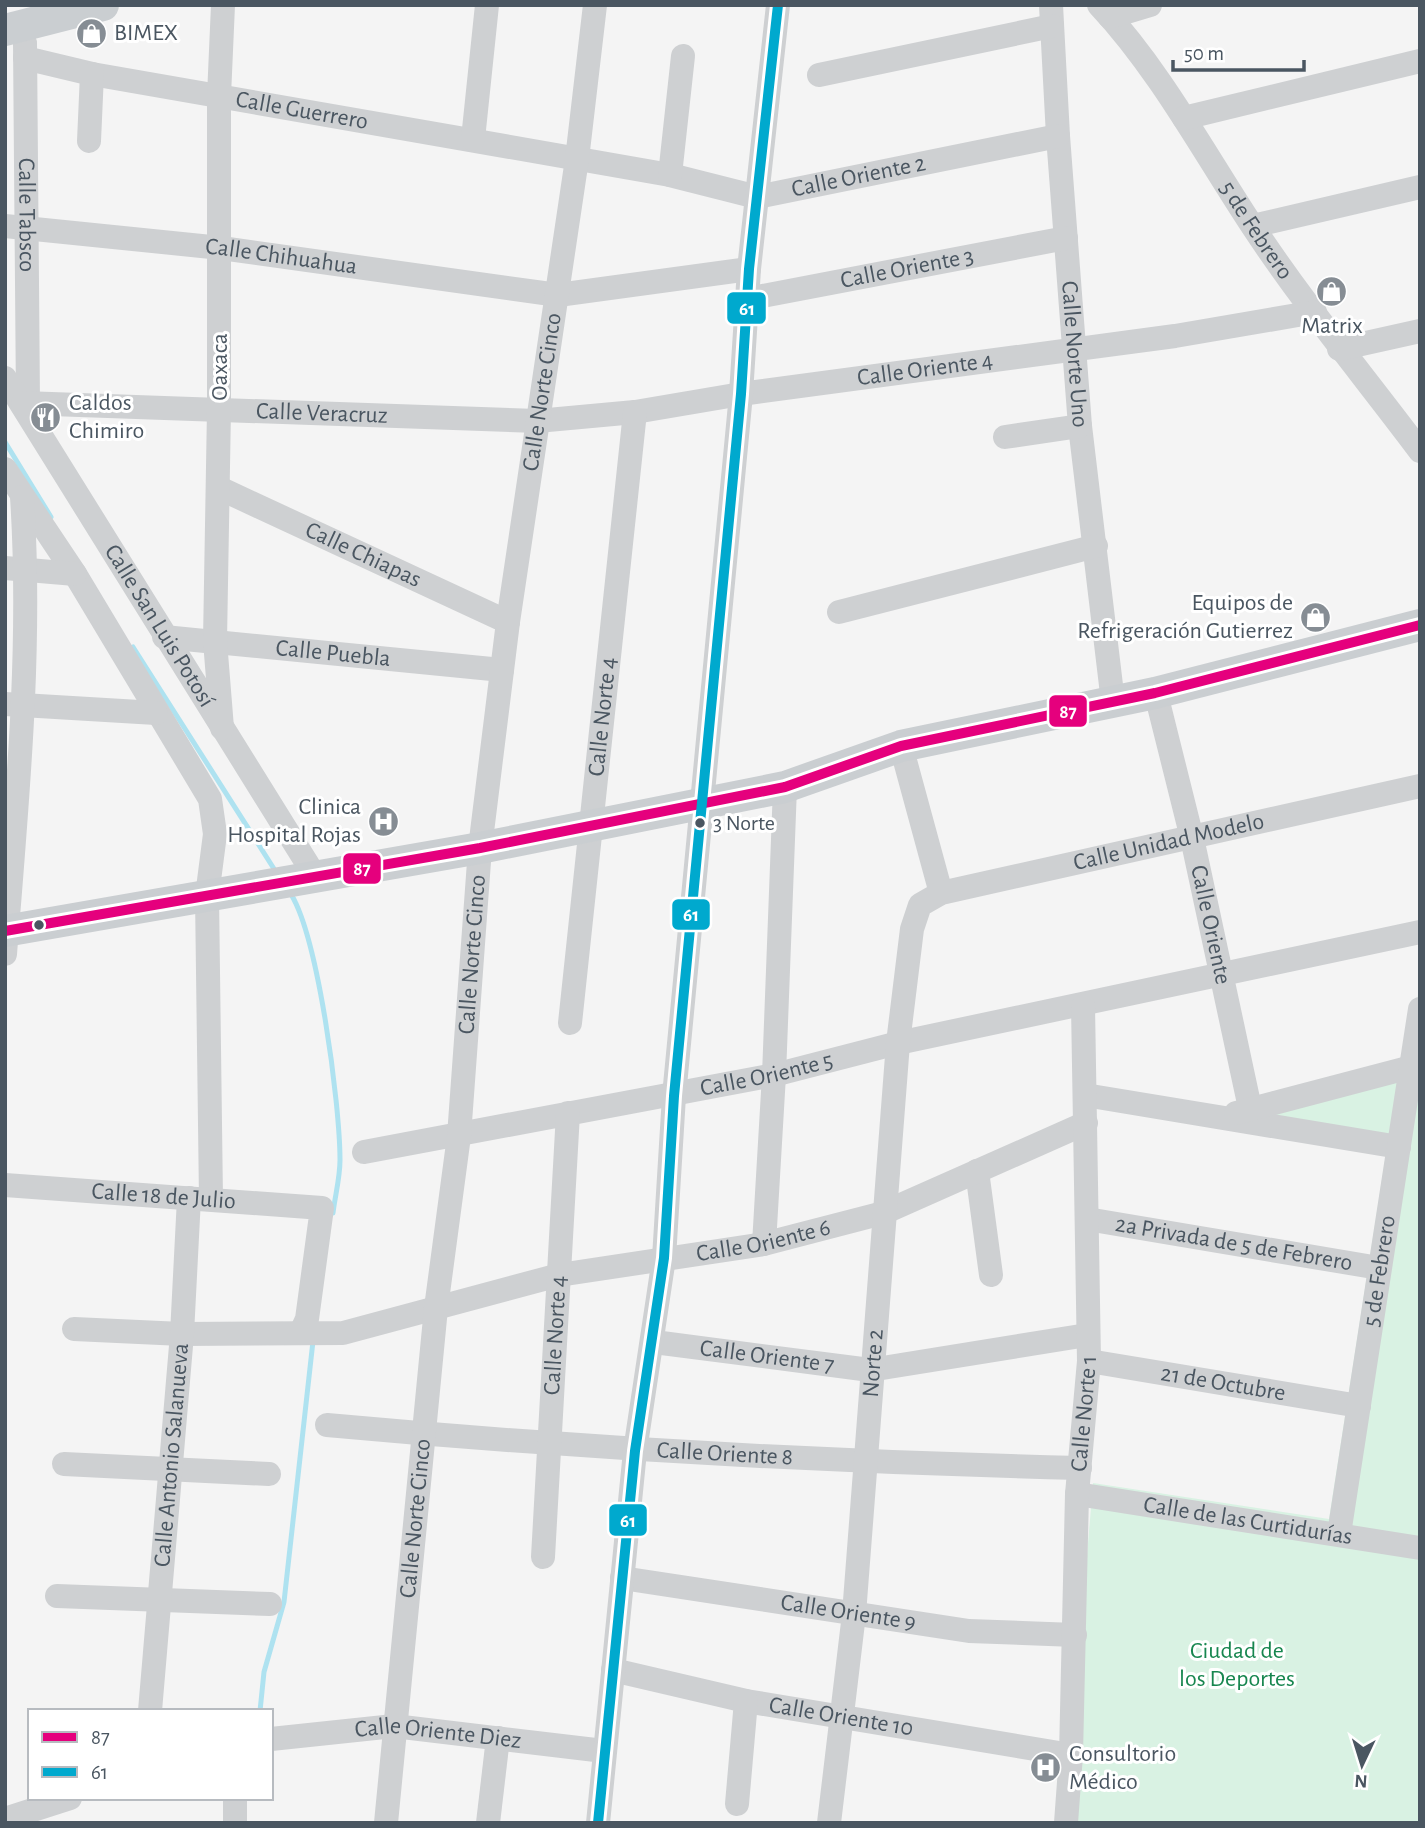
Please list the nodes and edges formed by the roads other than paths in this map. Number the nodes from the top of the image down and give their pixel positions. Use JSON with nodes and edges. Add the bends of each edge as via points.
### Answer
{"nodes":[{"id":1,"x":103,"y":5,"type":"edge"},
{"id":2,"x":223,"y":5,"type":"edge"},
{"id":3,"x":487,"y":5,"type":"edge"},
{"id":4,"x":595,"y":5,"type":"edge"},
{"id":5,"x":778,"y":5,"type":"edge"},
{"id":6,"x":1150,"y":5,"type":"edge"},
{"id":7,"x":1105,"y":11,"type":"edge"},
{"id":8,"x":1052,"y":16,"type":"edge"},
{"id":9,"x":15,"y":28,"type":"edge"},
{"id":10,"x":683,"y":56,"type":"dead end"},
{"id":11,"x":25,"y":58,"type":"junction"},
{"id":12,"x":1420,"y":61,"type":"edge"},
{"id":13,"x":92,"y":75,"type":"junction"},
{"id":14,"x":819,"y":75,"type":"dead end"},
{"id":15,"x":219,"y":96,"type":"junction"},
{"id":16,"x":1184,"y":118,"type":"junction"},
{"id":17,"x":1058,"y":136,"type":"junction"},
{"id":18,"x":473,"y":139,"type":"junction"},
{"id":19,"x":89,"y":141,"type":"dead end"},
{"id":20,"x":578,"y":159,"type":"junction"},
{"id":21,"x":670,"y":175,"type":"junction"},
{"id":22,"x":1420,"y":187,"type":"edge"},
{"id":23,"x":757,"y":197,"type":"junction"},
{"id":24,"x":1253,"y":226,"type":"junction"},
{"id":25,"x":16,"y":227,"type":"edge"},
{"id":26,"x":1066,"y":238,"type":"junction"},
{"id":27,"x":221,"y":248,"type":"junction"},
{"id":28,"x":749,"y":269,"type":"junction"},
{"id":29,"x":558,"y":295,"type":"junction"},
{"id":30,"x":747,"y":299,"type":"junction"},
{"id":31,"x":1315,"y":312,"type":"junction"},
{"id":32,"x":1420,"y":331,"type":"edge"},
{"id":33,"x":1339,"y":349,"type":"junction"},
{"id":34,"x":1076,"y":350,"type":"junction"},
{"id":35,"x":5,"y":378,"type":"edge"},
{"id":36,"x":741,"y":394,"type":"junction"},
{"id":37,"x":26,"y":403,"type":"junction"},
{"id":38,"x":219,"y":409,"type":"junction"},
{"id":39,"x":635,"y":412,"type":"junction"},
{"id":40,"x":537,"y":421,"type":"junction"},
{"id":41,"x":1080,"y":426,"type":"junction"},
{"id":42,"x":1005,"y":437,"type":"dead end"},
{"id":43,"x":1420,"y":451,"type":"edge"},
{"id":44,"x":5,"y":469,"type":"edge"},
{"id":45,"x":219,"y":488,"type":"junction"},
{"id":46,"x":22,"y":497,"type":"junction"},
{"id":47,"x":1096,"y":546,"type":"junction"},
{"id":48,"x":16,"y":568,"type":"edge"},
{"id":49,"x":75,"y":573,"type":"junction"},
{"id":50,"x":839,"y":612,"type":"dead end"},
{"id":51,"x":508,"y":622,"type":"junction"},
{"id":52,"x":1420,"y":625,"type":"edge"},
{"id":53,"x":164,"y":637,"type":"junction"},
{"id":54,"x":215,"y":641,"type":"junction"},
{"id":55,"x":502,"y":670,"type":"junction"},
{"id":56,"x":1113,"y":702,"type":"junction"},
{"id":57,"x":1158,"y":702,"type":"dead end"},
{"id":58,"x":14,"y":706,"type":"edge"},
{"id":59,"x":156,"y":713,"type":"junction"},
{"id":60,"x":222,"y":728,"type":"junction"},
{"id":61,"x":901,"y":746,"type":"junction"},
{"id":62,"x":1420,"y":786,"type":"edge"},
{"id":63,"x":785,"y":787,"type":"junction"},
{"id":64,"x":704,"y":802,"type":"junction"},
{"id":65,"x":590,"y":826,"type":"junction"},
{"id":66,"x":1192,"y":838,"type":"junction"},
{"id":67,"x":480,"y":848,"type":"junction"},
{"id":68,"x":293,"y":880,"type":"junction"},
{"id":69,"x":207,"y":896,"type":"junction"},
{"id":70,"x":930,"y":899,"type":"junction"},
{"id":71,"x":1420,"y":932,"type":"edge"},
{"id":72,"x":6,"y":938,"type":"edge"},
{"id":73,"x":1222,"y":973,"type":"junction"},
{"id":74,"x":1083,"y":1006,"type":"junction"},
{"id":75,"x":1420,"y":1009,"type":"edge"},
{"id":76,"x":570,"y":1023,"type":"dead end"},
{"id":77,"x":898,"y":1042,"type":"junction"},
{"id":78,"x":1411,"y":1067,"type":"junction"},
{"id":79,"x":774,"y":1075,"type":"junction"},
{"id":80,"x":1085,"y":1094,"type":"junction"},
{"id":81,"x":674,"y":1096,"type":"junction"},
{"id":82,"x":1250,"y":1108,"type":"junction"},
{"id":83,"x":568,"y":1113,"type":"junction"},
{"id":84,"x":1223,"y":1117,"type":"junction"},
{"id":85,"x":1086,"y":1123,"type":"junction"},
{"id":86,"x":459,"y":1136,"type":"junction"},
{"id":87,"x":1399,"y":1147,"type":"junction"},
{"id":88,"x":364,"y":1152,"type":"dead end"},
{"id":89,"x":977,"y":1171,"type":"junction"},
{"id":90,"x":5,"y":1185,"type":"edge"},
{"id":91,"x":200,"y":1198,"type":"junction"},
{"id":92,"x":883,"y":1213,"type":"junction"},
{"id":93,"x":1087,"y":1219,"type":"junction"},
{"id":94,"x":764,"y":1244,"type":"junction"},
{"id":95,"x":664,"y":1258,"type":"junction"},
{"id":96,"x":1379,"y":1268,"type":"junction"},
{"id":97,"x":558,"y":1275,"type":"junction"},
{"id":98,"x":991,"y":1275,"type":"dead end"},
{"id":99,"x":436,"y":1308,"type":"junction"},
{"id":100,"x":74,"y":1329,"type":"dead end"},
{"id":101,"x":321,"y":1332,"type":"junction"},
{"id":102,"x":181,"y":1334,"type":"junction"},
{"id":103,"x":1087,"y":1335,"type":"junction"},
{"id":104,"x":654,"y":1342,"type":"junction"},
{"id":105,"x":1089,"y":1361,"type":"junction"},
{"id":106,"x":870,"y":1370,"type":"junction"},
{"id":107,"x":1359,"y":1406,"type":"junction"},
{"id":108,"x":327,"y":1425,"type":"dead end"},
{"id":109,"x":424,"y":1434,"type":"junction"},
{"id":110,"x":549,"y":1444,"type":"junction"},
{"id":111,"x":635,"y":1451,"type":"junction"},
{"id":112,"x":866,"y":1462,"type":"junction"},
{"id":113,"x":64,"y":1464,"type":"dead end"},
{"id":114,"x":1080,"y":1468,"type":"junction"},
{"id":115,"x":170,"y":1471,"type":"junction"},
{"id":116,"x":269,"y":1474,"type":"dead end"},
{"id":117,"x":1077,"y":1494,"type":"junction"},
{"id":118,"x":1339,"y":1534,"type":"junction"},
{"id":119,"x":1420,"y":1548,"type":"edge"},
{"id":120,"x":543,"y":1557,"type":"dead end"},
{"id":121,"x":622,"y":1578,"type":"junction"},
{"id":122,"x":57,"y":1596,"type":"dead end"},
{"id":123,"x":159,"y":1598,"type":"junction"},
{"id":124,"x":270,"y":1604,"type":"dead end"},
{"id":125,"x":854,"y":1614,"type":"junction"},
{"id":126,"x":1075,"y":1635,"type":"junction"},
{"id":127,"x":613,"y":1670,"type":"junction"},
{"id":128,"x":746,"y":1701,"type":"junction"},
{"id":129,"x":150,"y":1709,"type":"edge"},
{"id":130,"x":840,"y":1716,"type":"junction"},
{"id":131,"x":394,"y":1726,"type":"junction"},
{"id":132,"x":498,"y":1738,"type":"junction"},
{"id":133,"x":273,"y":1739,"type":"edge"},
{"id":134,"x":604,"y":1752,"type":"junction"},
{"id":135,"x":1071,"y":1755,"type":"junction"},
{"id":136,"x":64,"y":1800,"type":"edge"},
{"id":137,"x":235,"y":1800,"type":"edge"},
{"id":138,"x":737,"y":1804,"type":"dead end"},
{"id":139,"x":5,"y":1819,"type":"edge"},
{"id":140,"x":235,"y":1823,"type":"edge"},
{"id":141,"x":386,"y":1823,"type":"edge"},
{"id":142,"x":488,"y":1823,"type":"edge"},
{"id":143,"x":598,"y":1823,"type":"edge"},
{"id":144,"x":830,"y":1823,"type":"edge"},
{"id":145,"x":1066,"y":1823,"type":"edge"}],
"edges":[{"from":1,"to":9,"type":"main road"},
{"from":2,"to":15,"type":"street","name":"Oaxaca"},
{"from":3,"to":18,"type":"street"},
{"from":4,"to":20,"type":"street","name":"Calle Norte Cinco"},
{"from":5,"to":23,"type":"street"},
{"from":6,"to":7,"type":"street"},
{"from":7,"to":16,"type":"street","name":"5 de Febrero"},
{"from":8,"to":14,"type":"street"},
{"from":8,"to":17,"type":"street","name":"Calle Norte Uno"},
{"from":9,"to":11,"type":"street","name":"Calle Tabsco"},
{"from":10,"to":21,"type":"street"},
{"from":11,"to":13,"type":"street","name":"Calle Guerrero"},
{"from":11,"to":25,"type":"street","name":"Calle Tabsco"},
{"from":12,"to":16,"type":"street"},
{"from":13,"to":15,"type":"street","name":"Calle Guerrero"},
{"from":13,"to":19,"type":"street"},
{"from":15,"to":18,"type":"street","name":"Calle Guerrero"},
{"from":15,"to":27,"type":"street","name":"Oaxaca"},
{"from":16,"to":24,"type":"street","name":"5 de Febrero"},
{"from":17,"to":23,"type":"street","name":"Calle Oriente 2"},
{"from":17,"to":26,"type":"street","name":"Calle Norte Uno"},
{"from":18,"to":20,"type":"street","name":"Calle Guerrero"},
{"from":20,"to":21,"type":"street","name":"Calle Oriente 2"},
{"from":20,"to":29,"type":"street","name":"Calle Norte Cinco"},
{"from":21,"to":23,"type":"street","name":"Calle Oriente 2"},
{"from":22,"to":24,"type":"street"},
{"from":23,"to":28,"type":"street"},
{"from":24,"to":31,"type":"street","name":"5 de Febrero"},
{"from":25,"to":27,"type":"street","name":"Calle Chihuahua"},
{"from":25,"to":37,"type":"street","name":"Calle Tabsco"},
{"from":26,"to":30,"type":"street","name":"Calle Oriente 3"},
{"from":26,"to":34,"type":"street","name":"Calle Norte Uno"},
{"from":27,"to":29,"type":"street","name":"Calle Chihuahua"},
{"from":27,"to":38,"type":"street","name":"Oaxaca"},
{"from":28,"to":29,"type":"street","name":"Calle Chihuahua"},
{"from":28,"to":30,"type":"street"},
{"from":29,"to":40,"type":"street","name":"Calle Norte Cinco"},
{"from":30,"to":36,"type":"street"},
{"from":31,"to":33,"type":"street","name":"5 de Febrero"},
{"from":31,"to":34,"type":"street","name":"Calle Oriente 4"},
{"from":32,"to":33,"type":"street"},
{"from":33,"to":43,"type":"street","name":"5 de Febrero"},
{"from":34,"to":36,"type":"street","name":"Calle Oriente 4"},
{"from":34,"to":41,"type":"street","name":"Calle Norte Uno"},
{"from":35,"to":37,"type":"street","name":"Calle San Luis Potosí"},
{"from":36,"to":39,"type":"street","name":"Calle Oriente 4"},
{"from":36,"to":64,"type":"street"},
{"from":37,"to":38,"type":"street","name":"Calle Veracruz"},
{"from":37,"to":53,"type":"street","name":"Calle San Luis Potosí"},
{"from":38,"to":40,"type":"street","name":"Calle Veracruz"},
{"from":38,"to":45,"type":"street","name":"Oaxaca"},
{"from":39,"to":40,"type":"street","name":"Calle Oriente 4"},
{"from":39,"to":65,"type":"street","name":"Calle Norte 4"},
{"from":40,"to":51,"type":"street","name":"Calle Norte Cinco"},
{"from":41,"to":42,"type":"street"},
{"from":41,"to":47,"type":"street","name":"Calle Norte Uno"},
{"from":44,"to":46,"type":"street","name":"Calle San Luis Potosí"},
{"from":45,"to":51,"type":"street","name":"Calle Chiapas"},
{"from":45,"to":54,"type":"street","name":"Oaxaca"},
{"from":46,"to":48,"type":"street"},
{"from":46,"to":49,"type":"street","name":"Calle San Luis Potosí"},
{"from":47,"to":50,"type":"street"},
{"from":47,"to":56,"type":"street","name":"Calle Norte Uno"},
{"from":48,"to":49,"type":"street"},
{"from":48,"to":58,"type":"street"},
{"from":49,"to":59,"type":"street","name":"Calle San Luis Potosí"},
{"from":51,"to":55,"type":"street","name":"Calle Norte Cinco"},
{"from":52,"to":56,"type":"main road"},
{"from":53,"to":54,"type":"street","name":"Calle Puebla"},
{"from":53,"to":60,"type":"street","name":"Calle San Luis Potosí"},
{"from":54,"to":55,"type":"street","name":"Calle Puebla"},
{"from":54,"to":60,"type":"street","name":"Oaxaca"},
{"from":55,"to":67,"type":"street","name":"Calle Norte Cinco"},
{"from":56,"to":61,"type":"main road"},
{"from":57,"to":66,"type":"street","name":"Calle Oriente"},
{"from":58,"to":59,"type":"street"},
{"from":58,"to":72,"type":"street"},
{"from":59,"to":69,"type":"street","name":"Calle San Luis Potosí","via":[[210,799],[215,834]]},
{"from":60,"to":68,"type":"street","name":"Calle San Luis Potosí"},
{"from":61,"to":63,"type":"main road"},
{"from":61,"to":70,"type":"street"},
{"from":62,"to":66,"type":"street","name":"Calle Unidad Modelo"},
{"from":63,"to":64,"type":"main road"},
{"from":63,"to":79,"type":"street"},
{"from":64,"to":65,"type":"main road"},
{"from":64,"to":81,"type":"street"},
{"from":65,"to":67,"type":"main road"},
{"from":65,"to":76,"type":"street","name":"Calle Norte 4"},
{"from":66,"to":70,"type":"street","name":"Calle Unidad Modelo"},
{"from":66,"to":73,"type":"street","name":"Calle Oriente"},
{"from":67,"to":68,"type":"main road"},
{"from":67,"to":86,"type":"street","name":"Calle Norte Cinco"},
{"from":68,"to":69,"type":"main road"},
{"from":69,"to":72,"type":"main road"},
{"from":69,"to":91,"type":"street","name":"Calle Antonio Salanueva"},
{"from":70,"to":77,"type":"street","name":"Norte 2","via":[[912,929]]},
{"from":71,"to":73,"type":"street","name":"Calle Oriente 5"},
{"from":73,"to":74,"type":"street","name":"Calle Oriente 5"},
{"from":73,"to":82,"type":"street","name":"Calle Oriente"},
{"from":74,"to":77,"type":"street","name":"Calle Oriente 5"},
{"from":74,"to":80,"type":"street","name":"Calle Norte 1"},
{"from":75,"to":78,"type":"street","name":"5 de Febrero"},
{"from":77,"to":79,"type":"street","name":"Calle Oriente 5"},
{"from":77,"to":92,"type":"street","name":"Norte 2"},
{"from":78,"to":82,"type":"street"},
{"from":78,"to":87,"type":"street","name":"5 de Febrero"},
{"from":79,"to":81,"type":"street","name":"Calle Oriente 5"},
{"from":79,"to":94,"type":"street"},
{"from":80,"to":84,"type":"street"},
{"from":80,"to":85,"type":"street","name":"Calle Norte 1"},
{"from":81,"to":83,"type":"street","name":"Calle Oriente 5"},
{"from":81,"to":95,"type":"street"},
{"from":82,"to":84,"type":"street"},
{"from":83,"to":86,"type":"street","name":"Calle Oriente 5"},
{"from":83,"to":97,"type":"street","name":"Calle Norte 4"},
{"from":84,"to":87,"type":"street"},
{"from":85,"to":89,"type":"street","name":"Calle Oriente 6"},
{"from":85,"to":93,"type":"street","name":"Calle Norte 1"},
{"from":86,"to":88,"type":"street","name":"Calle Oriente 5"},
{"from":86,"to":99,"type":"street","name":"Calle Norte Cinco"},
{"from":87,"to":96,"type":"street","name":"5 de Febrero"},
{"from":89,"to":92,"type":"street","name":"Calle Oriente 6"},
{"from":89,"to":98,"type":"street"},
{"from":90,"to":91,"type":"street","name":"Calle 18 de Julio"},
{"from":91,"to":101,"type":"street","name":"Calle 18 de Julio","via":[[322,1208],[307,1319]]},
{"from":91,"to":102,"type":"street","name":"Calle Antonio Salanueva"},
{"from":92,"to":94,"type":"street","name":"Calle Oriente 6"},
{"from":92,"to":106,"type":"street","name":"Norte 2"},
{"from":93,"to":96,"type":"street","name":"2a Privada de 5 de Febrero"},
{"from":93,"to":103,"type":"street","name":"Calle Norte 1"},
{"from":94,"to":95,"type":"street","name":"Calle Oriente 6"},
{"from":95,"to":97,"type":"street","name":"Calle Oriente 6"},
{"from":95,"to":104,"type":"street"},
{"from":96,"to":107,"type":"street","name":"5 de Febrero"},
{"from":97,"to":99,"type":"street","name":"Calle Oriente 6"},
{"from":97,"to":110,"type":"street","name":"Calle Norte 4"},
{"from":99,"to":101,"type":"street","name":"Calle Oriente 6"},
{"from":99,"to":109,"type":"street","name":"Calle Norte Cinco"},
{"from":100,"to":102,"type":"street","name":"Calle Oriente 6"},
{"from":101,"to":102,"type":"street","name":"Calle Oriente 6"},
{"from":102,"to":115,"type":"street","name":"Calle Antonio Salanueva"},
{"from":103,"to":105,"type":"street","name":"Calle Norte 1"},
{"from":103,"to":106,"type":"street","name":"Calle Oriente 7"},
{"from":104,"to":106,"type":"street","name":"Calle Oriente 7"},
{"from":104,"to":111,"type":"street"},
{"from":105,"to":107,"type":"street","name":"21 de Octubre"},
{"from":105,"to":114,"type":"street","name":"Calle Norte 1"},
{"from":106,"to":112,"type":"street","name":"Norte 2"},
{"from":107,"to":118,"type":"street","name":"5 de Febrero"},
{"from":108,"to":109,"type":"street","name":"Calle Oriente 8"},
{"from":109,"to":110,"type":"street","name":"Calle Oriente 8"},
{"from":109,"to":131,"type":"street","name":"Calle Norte Cinco"},
{"from":110,"to":111,"type":"street","name":"Calle Oriente 8"},
{"from":110,"to":120,"type":"street","name":"Calle Norte 4"},
{"from":111,"to":112,"type":"street","name":"Calle Oriente 8"},
{"from":111,"to":121,"type":"street"},
{"from":112,"to":114,"type":"street","name":"Calle Oriente 8"},
{"from":112,"to":125,"type":"street","name":"Norte 2"},
{"from":113,"to":115,"type":"street"},
{"from":114,"to":117,"type":"street","name":"Calle Norte 1"},
{"from":115,"to":116,"type":"street"},
{"from":115,"to":123,"type":"street","name":"Calle Antonio Salanueva"},
{"from":117,"to":118,"type":"street","name":"Calle de las Curtidurías"},
{"from":117,"to":126,"type":"street","name":"Calle Norte 1"},
{"from":118,"to":119,"type":"street","name":"Calle de las Curtidurías"},
{"from":121,"to":125,"type":"street","name":"Calle Oriente 9"},
{"from":121,"to":127,"type":"street"},
{"from":122,"to":123,"type":"street"},
{"from":123,"to":124,"type":"street"},
{"from":123,"to":129,"type":"street","name":"Calle Antonio Salanueva"},
{"from":125,"to":126,"type":"street","name":"Calle Oriente 9","via":[[968,1631]]},
{"from":125,"to":130,"type":"street","name":"Norte 2"},
{"from":126,"to":135,"type":"street","name":"Calle Norte 1"},
{"from":127,"to":128,"type":"street","name":"Calle Oriente 10"},
{"from":127,"to":134,"type":"street"},
{"from":128,"to":130,"type":"street","name":"Calle Oriente 10"},
{"from":128,"to":138,"type":"street"},
{"from":130,"to":135,"type":"street","name":"Calle Oriente 10"},
{"from":130,"to":144,"type":"street","name":"Norte 2"},
{"from":131,"to":132,"type":"street","name":"Calle Oriente Diez"},
{"from":131,"to":133,"type":"street","name":"Calle Oriente Diez"},
{"from":131,"to":141,"type":"street","name":"Calle Norte Cinco"},
{"from":132,"to":134,"type":"street","name":"Calle Oriente Diez"},
{"from":132,"to":142,"type":"street"},
{"from":134,"to":143,"type":"street"},
{"from":135,"to":145,"type":"street","name":"Calle Norte 1"},
{"from":136,"to":139,"type":"street"},
{"from":137,"to":140,"type":"street"}]}
